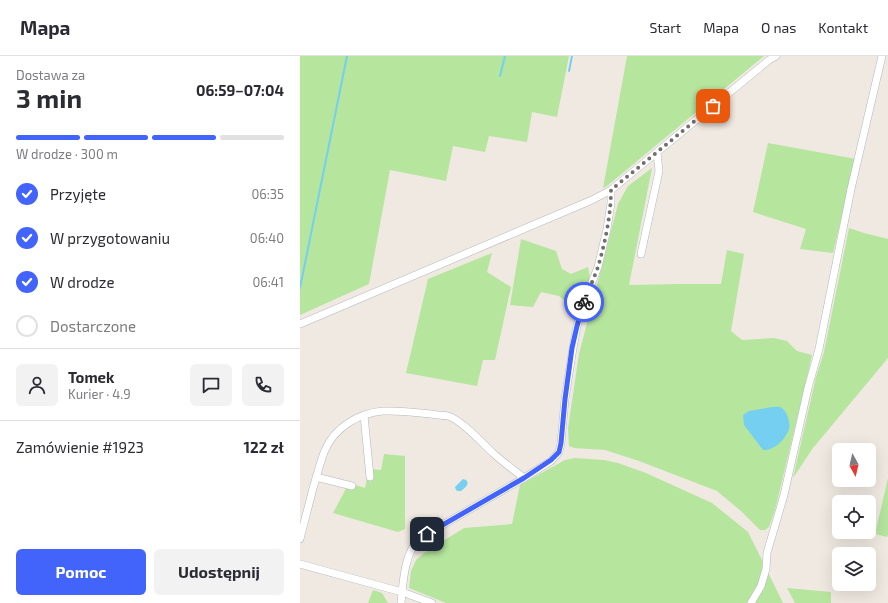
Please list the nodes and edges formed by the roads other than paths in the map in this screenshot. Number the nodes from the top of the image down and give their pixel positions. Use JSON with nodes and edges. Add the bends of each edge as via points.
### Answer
{"nodes":[{"id":1,"x":776,"y":56,"type":"edge"},
{"id":2,"x":882,"y":56,"type":"edge"},
{"id":3,"x":657,"y":152,"type":"junction"},
{"id":4,"x":611,"y":190,"type":"junction"},
{"id":5,"x":641,"y":254,"type":"dead end"},
{"id":6,"x":300,"y":324,"type":"edge"},
{"id":7,"x":364,"y":416,"type":"junction"},
{"id":8,"x":316,"y":477,"type":"junction"},
{"id":9,"x":370,"y":477,"type":"dead end"},
{"id":10,"x":524,"y":478,"type":"junction"},
{"id":11,"x":352,"y":486,"type":"dead end"},
{"id":12,"x":300,"y":539,"type":"edge"},
{"id":13,"x":300,"y":564,"type":"edge"},
{"id":14,"x":402,"y":592,"type":"junction"},
{"id":15,"x":401,"y":603,"type":"edge"},
{"id":16,"x":432,"y":603,"type":"edge"},
{"id":17,"x":751,"y":603,"type":"edge"}],
"edges":[{"from":1,"to":3,"type":"street"},
{"from":2,"to":17,"type":"street","via":[[851,189],[819,349],[784,495],[767,553],[766,569],[761,586]]},
{"from":3,"to":4,"type":"street"},
{"from":3,"to":5,"type":"street","via":[[659,170]]},
{"from":4,"to":6,"type":"street"},
{"from":4,"to":10,"type":"street","via":[[610,210],[600,260],[585,300],[572,348],[559,452]]},
{"from":7,"to":8,"type":"street","via":[[354,419],[335,434],[325,450]]},
{"from":7,"to":9,"type":"street"},
{"from":7,"to":10,"type":"street","via":[[384,411],[454,418]]},
{"from":8,"to":11,"type":"street"},
{"from":8,"to":12,"type":"street"},
{"from":10,"to":14,"type":"street","via":[[419,540],[405,567]]},
{"from":13,"to":14,"type":"street"},
{"from":14,"to":15,"type":"street"},
{"from":14,"to":16,"type":"street"}]}
